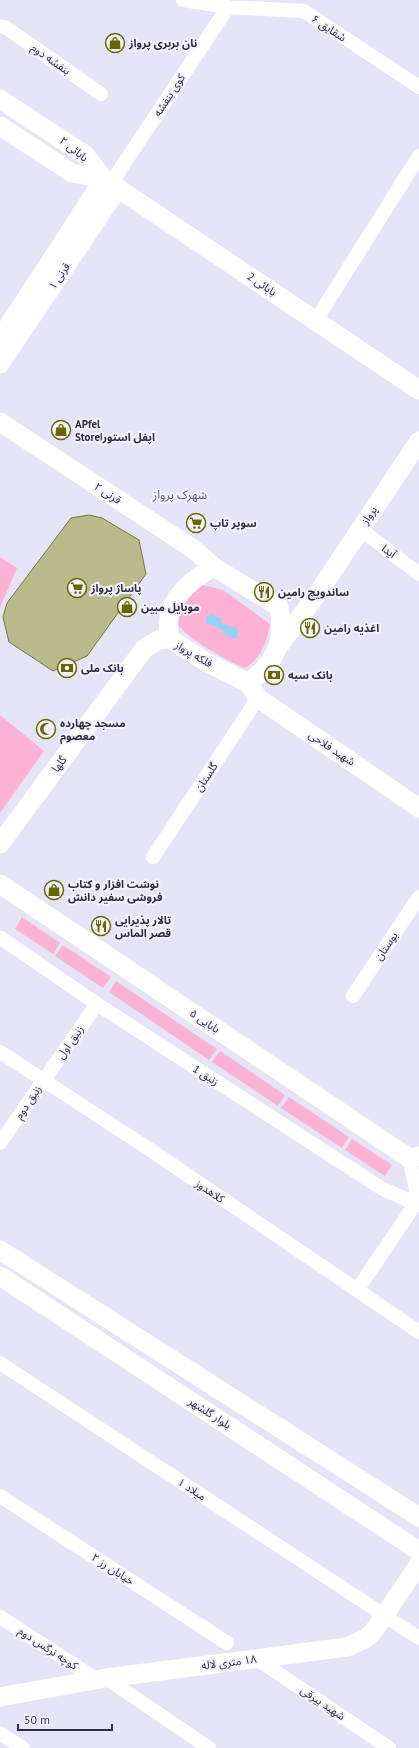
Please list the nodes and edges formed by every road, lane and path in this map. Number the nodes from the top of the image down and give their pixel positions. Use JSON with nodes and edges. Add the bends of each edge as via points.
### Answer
{"nodes":[{"id":1,"x":183,"y":0,"type":"edge"},
{"id":2,"x":228,"y":7,"type":"junction"},
{"id":3,"x":0,"y":26,"type":"edge"},
{"id":4,"x":419,"y":87,"type":"edge"},
{"id":5,"x":101,"y":94,"type":"dead end"},
{"id":6,"x":0,"y":99,"type":"edge"},
{"id":7,"x":0,"y":126,"type":"edge"},
{"id":8,"x":419,"y":156,"type":"edge"},
{"id":9,"x":111,"y":184,"type":"junction"},
{"id":10,"x":316,"y":320,"type":"junction"},
{"id":11,"x":0,"y":339,"type":"edge"},
{"id":12,"x":0,"y":364,"type":"edge"},
{"id":13,"x":419,"y":390,"type":"edge"},
{"id":14,"x":0,"y":422,"type":"edge"},
{"id":15,"x":419,"y":440,"type":"edge"},
{"id":16,"x":360,"y":529,"type":"junction"},
{"id":17,"x":214,"y":568,"type":"junction"},
{"id":18,"x":419,"y":574,"type":"edge"},
{"id":19,"x":320,"y":590,"type":"junction"},
{"id":20,"x":279,"y":607,"type":"junction"},
{"id":21,"x":170,"y":639,"type":"junction"},
{"id":22,"x":277,"y":649,"type":"junction"},
{"id":23,"x":253,"y":690,"type":"junction"},
{"id":24,"x":419,"y":808,"type":"edge"},
{"id":25,"x":0,"y":844,"type":"edge"},
{"id":26,"x":153,"y":857,"type":"dead end"},
{"id":27,"x":0,"y":884,"type":"edge"},
{"id":28,"x":419,"y":897,"type":"edge"},
{"id":29,"x":1,"y":938,"type":"dead end"},
{"id":30,"x":353,"y":996,"type":"dead end"},
{"id":31,"x":97,"y":1004,"type":"junction"},
{"id":32,"x":0,"y":1052,"type":"edge"},
{"id":33,"x":42,"y":1080,"type":"junction"},
{"id":34,"x":0,"y":1143,"type":"edge"},
{"id":35,"x":414,"y":1157,"type":"edge"},
{"id":36,"x":417,"y":1204,"type":"edge"},
{"id":37,"x":0,"y":1250,"type":"edge"},
{"id":38,"x":0,"y":1276,"type":"edge"},
{"id":39,"x":357,"y":1290,"type":"junction"},
{"id":40,"x":419,"y":1332,"type":"edge"},
{"id":41,"x":0,"y":1362,"type":"edge"},
{"id":42,"x":0,"y":1496,"type":"edge"},
{"id":43,"x":419,"y":1517,"type":"edge"},
{"id":44,"x":419,"y":1551,"type":"edge"},
{"id":45,"x":419,"y":1564,"type":"edge"},
{"id":46,"x":384,"y":1616,"type":"junction"},
{"id":47,"x":0,"y":1617,"type":"edge"},
{"id":48,"x":419,"y":1638,"type":"edge"},
{"id":49,"x":226,"y":1643,"type":"dead end"},
{"id":50,"x":257,"y":1659,"type":"junction"},
{"id":51,"x":101,"y":1678,"type":"junction"},
{"id":52,"x":0,"y":1697,"type":"edge"},
{"id":53,"x":0,"y":1733,"type":"edge"},
{"id":54,"x":23,"y":1748,"type":"edge"},
{"id":55,"x":209,"y":1748,"type":"edge"},
{"id":56,"x":389,"y":1748,"type":"edge"}],
"edges":[{"from":1,"to":2,"type":"street","name":"شقایق ۶"},
{"from":2,"to":4,"type":"street","name":"شقایق ۶","via":[[304,11]]},
{"from":2,"to":9,"type":"street","name":"کوی بنفشه"},
{"from":3,"to":5,"type":"street","name":"بنفشه دوم"},
{"from":6,"to":9,"type":"street","name":"بابائی ۲","via":[[85,155]]},
{"from":7,"to":9,"type":"street","name":"بابائی ۲","via":[[72,173]]},
{"from":8,"to":10,"type":"street"},
{"from":9,"to":10,"type":"street","name":"بابائی 2"},
{"from":9,"to":11,"type":"street","name":"قرنی ۱"},
{"from":9,"to":12,"type":"street","name":"قرنی ۱"},
{"from":10,"to":13,"type":"street","name":"بابائی 2"},
{"from":14,"to":17,"type":"street","name":"قرنی ۲","via":[[193,549]]},
{"from":15,"to":16,"type":"street","name":"پرواز"},
{"from":16,"to":18,"type":"street","name":"آیدا"},
{"from":16,"to":19,"type":"street","name":"پرواز"},
{"from":17,"to":20,"type":"street"},
{"from":17,"to":21,"type":"street","name":"فلکه پرواز","via":[[183,588],[172,609],[167,627]]},
{"from":19,"to":20,"type":"street","name":"پرواز","via":[[299,606]]},
{"from":19,"to":22,"type":"street","name":"پرواز"},
{"from":20,"to":22,"type":"street","via":[[281,640]]},
{"from":21,"to":23,"type":"street","name":"فلکه پرواز"},
{"from":21,"to":25,"type":"street","name":"گلها","via":[[158,640],[144,649]]},
{"from":22,"to":23,"type":"street"},
{"from":23,"to":24,"type":"street","name":"شهید فلاحی"},
{"from":23,"to":26,"type":"street","name":"گلستان"},
{"from":27,"to":35,"type":"street","name":"۵ بابایی"},
{"from":28,"to":30,"type":"street","name":"بوستان"},
{"from":29,"to":31,"type":"street","name":"زنبق 1"},
{"from":31,"to":33,"type":"street","name":"زنبق اول"},
{"from":31,"to":36,"type":"street","name":"زنبق 1","via":[[381,1188]]},
{"from":32,"to":33,"type":"street","name":"کلاهدوز"},
{"from":33,"to":34,"type":"street","name":"زنبق دوم"},
{"from":33,"to":39,"type":"street","name":"کلاهدوز"},
{"from":35,"to":36,"type":"street"},
{"from":36,"to":39,"type":"street"},
{"from":37,"to":43,"type":"street"},
{"from":38,"to":44,"type":"street","name":"بلوار گلشهر"},
{"from":39,"to":40,"type":"street","name":"کلاهدوز"},
{"from":41,"to":46,"type":"street","name":"میلاد ۱"},
{"from":42,"to":49,"type":"street","name":"خیابان رز ۲"},
{"from":45,"to":46,"type":"street","name":"١٨ متری لاله"},
{"from":46,"to":48,"type":"street","name":"میلاد ۱"},
{"from":46,"to":50,"type":"street","name":"١٨ متری لاله","via":[[373,1632],[357,1644]]},
{"from":47,"to":51,"type":"street","name":"کوچه نرگس دوم"},
{"from":50,"to":51,"type":"street","name":"١٨ متری لاله"},
{"from":50,"to":56,"type":"street","name":"شهید بیرقی"},
{"from":51,"to":52,"type":"street","name":"١٨ متری لاله"},
{"from":51,"to":55,"type":"street","name":"کوچه نرگس دوم"},
{"from":53,"to":54,"type":"street"}]}
